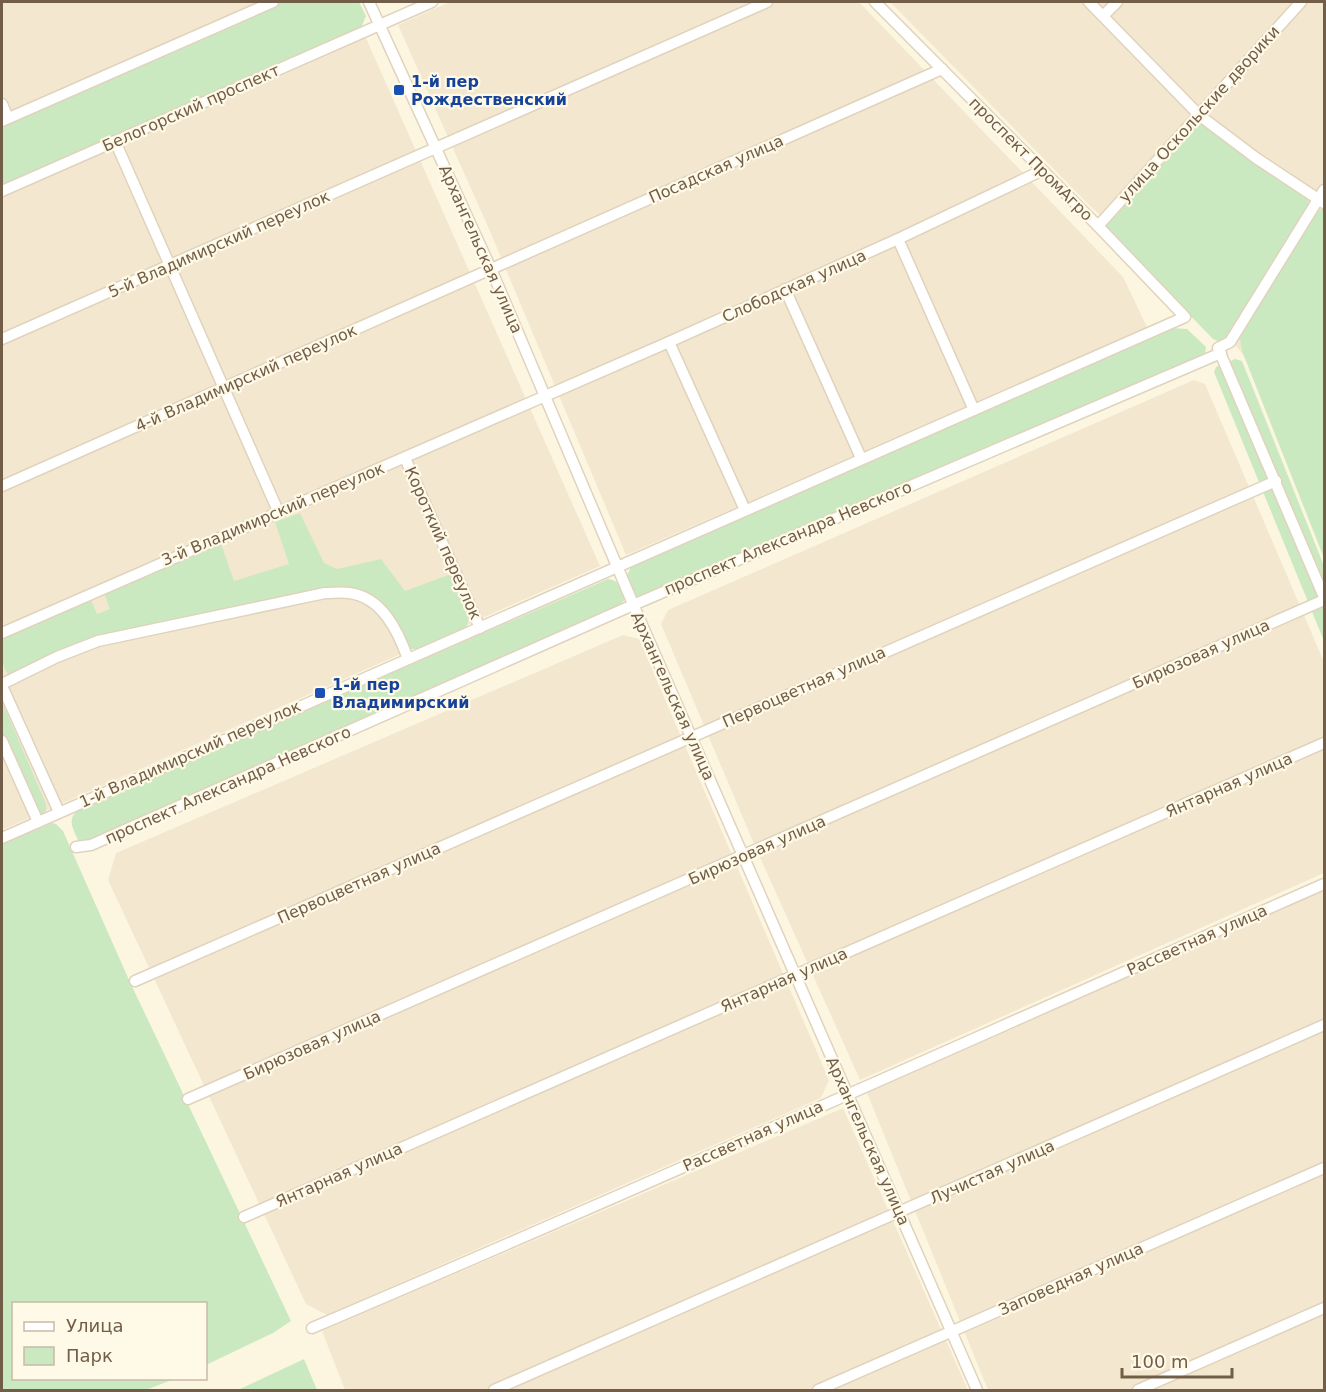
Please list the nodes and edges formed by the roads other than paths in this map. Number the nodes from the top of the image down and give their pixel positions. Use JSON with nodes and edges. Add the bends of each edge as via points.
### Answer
{"nodes":[{"id":1,"x":273,"y":2,"type":"edge"},
{"id":2,"x":369,"y":2,"type":"edge"},
{"id":3,"x":432,"y":2,"type":"edge"},
{"id":4,"x":767,"y":2,"type":"edge"},
{"id":5,"x":875,"y":2,"type":"edge"},
{"id":6,"x":1089,"y":2,"type":"edge"},
{"id":7,"x":1117,"y":2,"type":"edge"},
{"id":8,"x":1300,"y":2,"type":"edge"},
{"id":9,"x":1103,"y":16,"type":"junction"},
{"id":10,"x":380,"y":25,"type":"junction"},
{"id":11,"x":942,"y":69,"type":"junction"},
{"id":12,"x":2,"y":104,"type":"edge"},
{"id":13,"x":1199,"y":115,"type":"junction"},
{"id":14,"x":5,"y":120,"type":"edge"},
{"id":15,"x":115,"y":141,"type":"junction"},
{"id":16,"x":437,"y":148,"type":"junction"},
{"id":17,"x":1041,"y":171,"type":"junction"},
{"id":18,"x":2,"y":191,"type":"edge"},
{"id":19,"x":1323,"y":198,"type":"edge"},
{"id":20,"x":1098,"y":226,"type":"junction"},
{"id":21,"x":898,"y":239,"type":"junction"},
{"id":22,"x":171,"y":265,"type":"junction"},
{"id":23,"x":491,"y":269,"type":"junction"},
{"id":24,"x":785,"y":289,"type":"junction"},
{"id":25,"x":2,"y":339,"type":"edge"},
{"id":26,"x":669,"y":342,"type":"junction"},
{"id":27,"x":1221,"y":353,"type":"junction"},
{"id":28,"x":225,"y":388,"type":"junction"},
{"id":29,"x":545,"y":395,"type":"junction"},
{"id":30,"x":974,"y":410,"type":"junction"},
{"id":31,"x":405,"y":458,"type":"junction"},
{"id":32,"x":861,"y":458,"type":"junction"},
{"id":33,"x":1276,"y":481,"type":"junction"},
{"id":34,"x":2,"y":486,"type":"edge"},
{"id":35,"x":745,"y":510,"type":"junction"},
{"id":36,"x":278,"y":511,"type":"junction"},
{"id":37,"x":619,"y":567,"type":"junction"},
{"id":38,"x":1324,"y":598,"type":"edge"},
{"id":39,"x":633,"y":605,"type":"junction"},
{"id":40,"x":480,"y":628,"type":"junction"},
{"id":41,"x":2,"y":633,"type":"edge"},
{"id":42,"x":408,"y":659,"type":"junction"},
{"id":43,"x":2,"y":685,"type":"edge"},
{"id":44,"x":690,"y":737,"type":"junction"},
{"id":45,"x":2,"y":741,"type":"edge"},
{"id":46,"x":1324,"y":743,"type":"edge"},
{"id":47,"x":58,"y":812,"type":"junction"},
{"id":48,"x":38,"y":822,"type":"junction"},
{"id":49,"x":2,"y":838,"type":"edge"},
{"id":50,"x":76,"y":847,"type":"dead end"},
{"id":51,"x":744,"y":856,"type":"junction"},
{"id":52,"x":1324,"y":884,"type":"edge"},
{"id":53,"x":795,"y":975,"type":"junction"},
{"id":54,"x":135,"y":981,"type":"dead end"},
{"id":55,"x":1324,"y":1026,"type":"edge"},
{"id":56,"x":847,"y":1093,"type":"junction"},
{"id":57,"x":188,"y":1100,"type":"dead end"},
{"id":58,"x":1324,"y":1167,"type":"edge"},
{"id":59,"x":900,"y":1212,"type":"junction"},
{"id":60,"x":244,"y":1217,"type":"dead end"},
{"id":61,"x":1324,"y":1308,"type":"edge"},
{"id":62,"x":312,"y":1328,"type":"dead end"},
{"id":63,"x":952,"y":1332,"type":"junction"},
{"id":64,"x":494,"y":1390,"type":"edge"},
{"id":65,"x":818,"y":1390,"type":"edge"},
{"id":66,"x":977,"y":1390,"type":"edge"},
{"id":67,"x":1138,"y":1390,"type":"edge"}],
"edges":[{"from":1,"to":14,"type":"street"},
{"from":2,"to":10,"type":"street","name":"Архангельская улица"},
{"from":3,"to":10,"type":"street","name":"Белогорский проспект"},
{"from":4,"to":16,"type":"street","name":"5-й Владимирский переулок"},
{"from":5,"to":11,"type":"street","name":"проспект ПромАгро"},
{"from":6,"to":9,"type":"street"},
{"from":7,"to":9,"type":"street"},
{"from":8,"to":13,"type":"street","name":"улица Оскольские дворики"},
{"from":9,"to":13,"type":"street"},
{"from":10,"to":15,"type":"street","name":"Белогорский проспект"},
{"from":10,"to":16,"type":"street","name":"Архангельская улица"},
{"from":11,"to":17,"type":"street","name":"проспект ПромАгро"},
{"from":11,"to":23,"type":"street","name":"Посадская улица"},
{"from":12,"to":14,"type":"street"},
{"from":13,"to":19,"type":"street","via":[[1256,158]]},
{"from":13,"to":20,"type":"street","name":"улица Оскольские дворики"},
{"from":15,"to":18,"type":"street","name":"Белогорский проспект"},
{"from":15,"to":22,"type":"street"},
{"from":16,"to":22,"type":"street","name":"5-й Владимирский переулок"},
{"from":16,"to":23,"type":"street","name":"Архангельская улица"},
{"from":17,"to":20,"type":"street","name":"проспект ПромАгро"},
{"from":17,"to":21,"type":"street","name":"Слободская улица"},
{"from":19,"to":27,"type":"street","via":[[1230,342],[1218,348]]},
{"from":20,"to":30,"type":"street","name":"проспект ПромАгро","via":[[1185,317]]},
{"from":21,"to":24,"type":"street","name":"Слободская улица"},
{"from":21,"to":30,"type":"street"},
{"from":22,"to":25,"type":"street","name":"5-й Владимирский переулок"},
{"from":22,"to":28,"type":"street"},
{"from":23,"to":28,"type":"street","name":"4-й Владимирский переулок"},
{"from":23,"to":29,"type":"street","name":"Архангельская улица"},
{"from":24,"to":26,"type":"street","name":"Слободская улица"},
{"from":24,"to":32,"type":"street"},
{"from":26,"to":29,"type":"street","name":"Слободская улица"},
{"from":26,"to":35,"type":"street"},
{"from":27,"to":33,"type":"street"},
{"from":27,"to":39,"type":"street","name":"проспект Александра Невского"},
{"from":28,"to":34,"type":"street","name":"4-й Владимирский переулок"},
{"from":28,"to":36,"type":"street"},
{"from":29,"to":31,"type":"street","name":"3-й Владимирский переулок"},
{"from":29,"to":37,"type":"street","name":"Архангельская улица"},
{"from":30,"to":32,"type":"street"},
{"from":31,"to":36,"type":"street","name":"3-й Владимирский переулок"},
{"from":31,"to":40,"type":"street","name":"Короткий переулок"},
{"from":32,"to":35,"type":"street"},
{"from":33,"to":38,"type":"street"},
{"from":33,"to":44,"type":"street","name":"Первоцветная улица"},
{"from":35,"to":37,"type":"street"},
{"from":36,"to":41,"type":"street","name":"3-й Владимирский переулок"},
{"from":37,"to":39,"type":"street","name":"Архангельская улица"},
{"from":37,"to":40,"type":"street","name":"1-й Владимирский переулок"},
{"from":38,"to":51,"type":"street","name":"Бирюзовая улица"},
{"from":39,"to":44,"type":"street","name":"Архангельская улица"},
{"from":39,"to":50,"type":"street","name":"проспект Александра Невского","via":[[92,845]]},
{"from":40,"to":42,"type":"street","name":"1-й Владимирский переулок"},
{"from":42,"to":43,"type":"street","via":[[381,608],[349,593],[325,593],[98,641]]},
{"from":42,"to":47,"type":"street","name":"1-й Владимирский переулок"},
{"from":43,"to":47,"type":"street"},
{"from":44,"to":51,"type":"street","name":"Архангельская улица"},
{"from":44,"to":54,"type":"street","name":"Первоцветная улица"},
{"from":45,"to":48,"type":"street"},
{"from":46,"to":53,"type":"street","name":"Янтарная улица"},
{"from":47,"to":48,"type":"street","name":"1-й Владимирский переулок"},
{"from":48,"to":49,"type":"street","name":"1-й Владимирский переулок"},
{"from":51,"to":53,"type":"street","name":"Архангельская улица"},
{"from":51,"to":57,"type":"street","name":"Бирюзовая улица"},
{"from":52,"to":56,"type":"street","name":"Рассветная улица"},
{"from":53,"to":56,"type":"street","name":"Архангельская улица"},
{"from":53,"to":60,"type":"street","name":"Янтарная улица"},
{"from":55,"to":59,"type":"street","name":"Лучистая улица"},
{"from":56,"to":59,"type":"street","name":"Архангельская улица"},
{"from":56,"to":62,"type":"street","name":"Рассветная улица","via":[[584,1212]]},
{"from":58,"to":63,"type":"street","name":"Заповедная улица"},
{"from":59,"to":63,"type":"street","name":"Архангельская улица"},
{"from":59,"to":64,"type":"street","name":"Лучистая улица"},
{"from":61,"to":67,"type":"street"},
{"from":63,"to":65,"type":"street","name":"Заповедная улица"},
{"from":63,"to":66,"type":"street","name":"Архангельская улица"}]}
